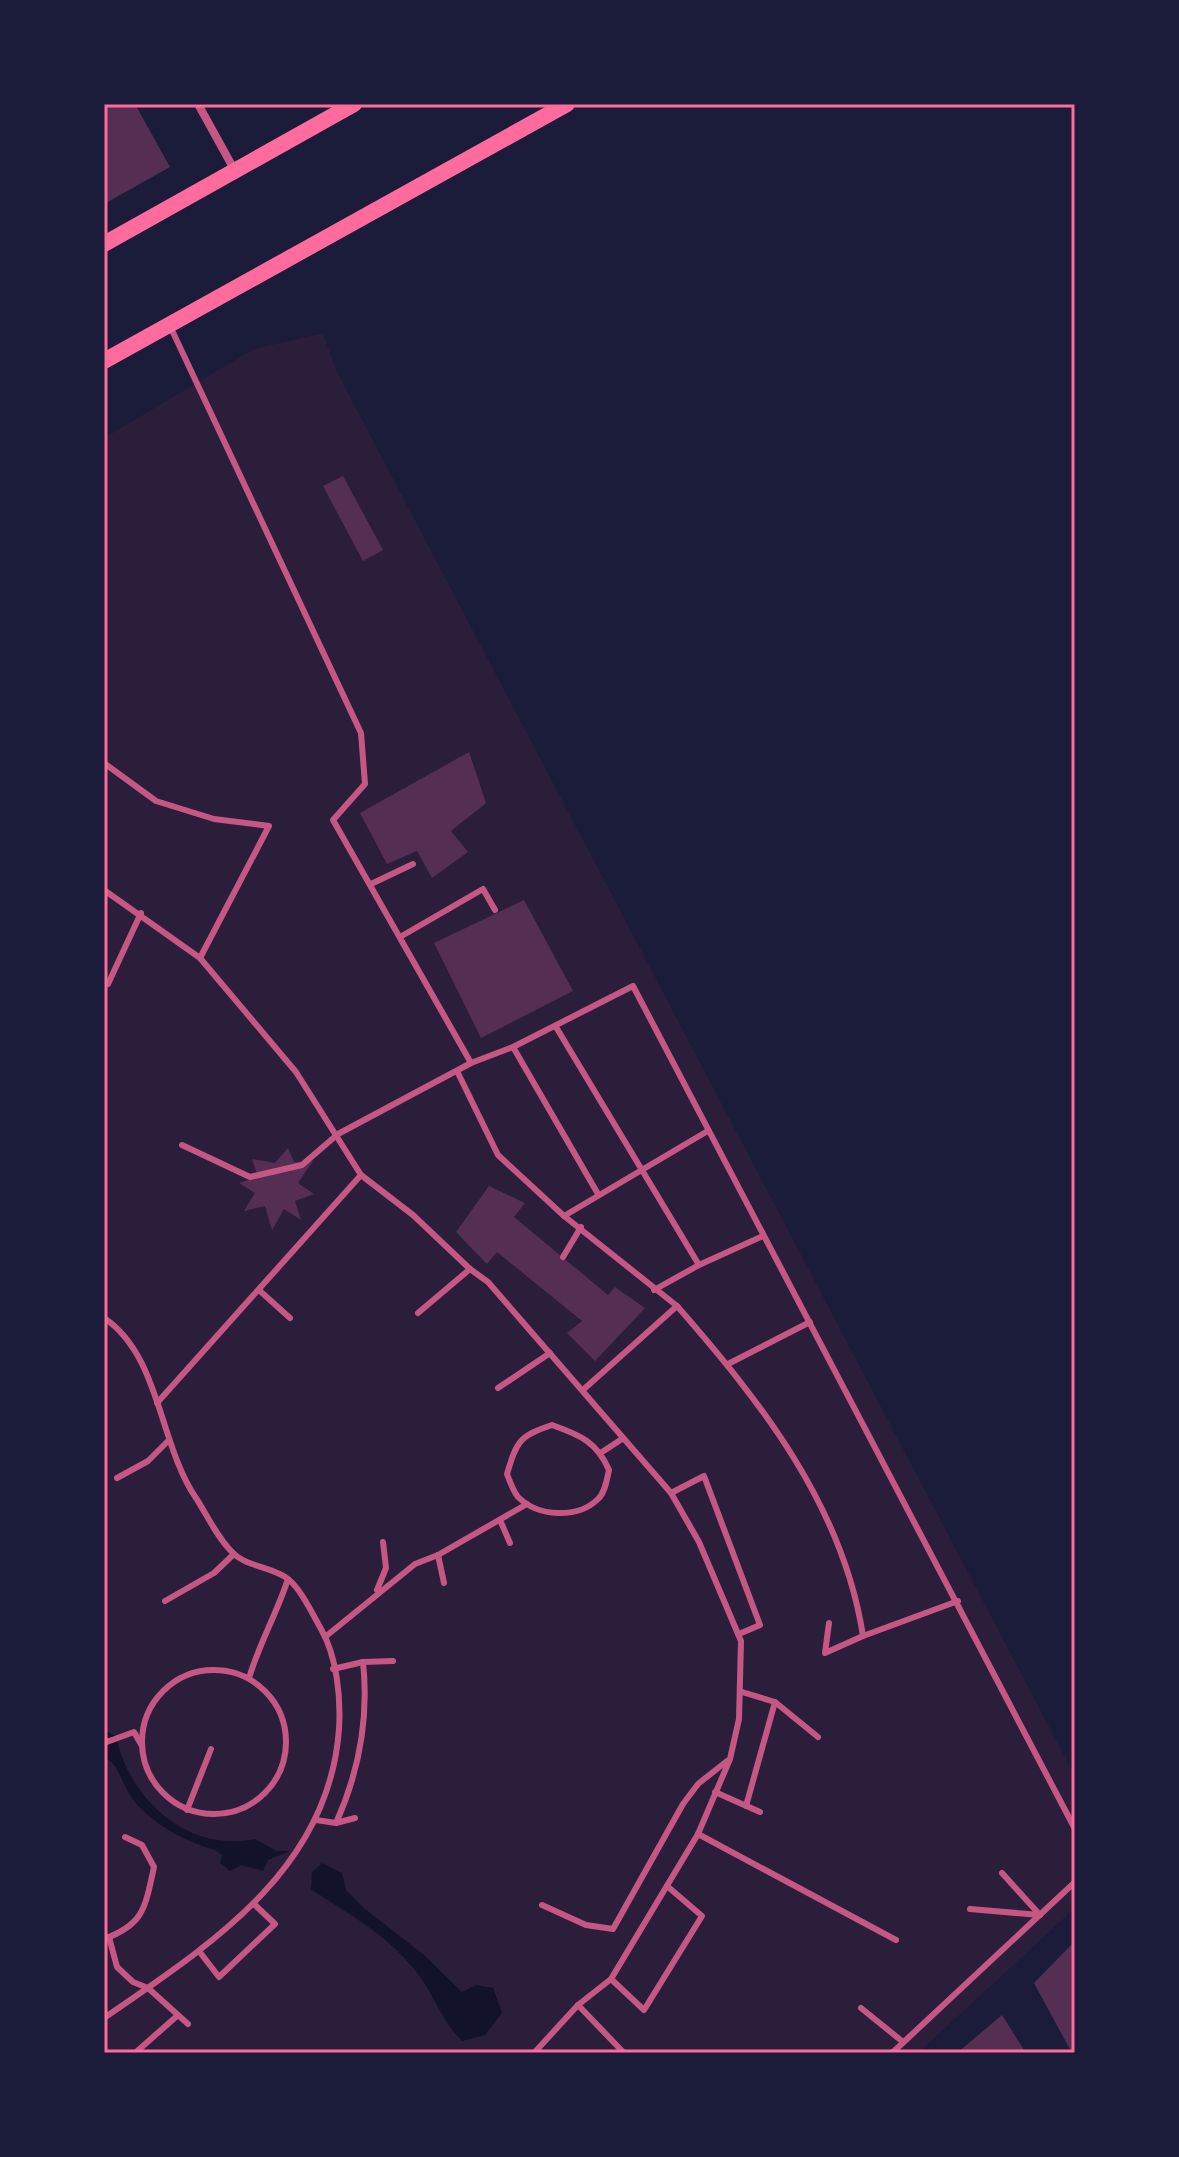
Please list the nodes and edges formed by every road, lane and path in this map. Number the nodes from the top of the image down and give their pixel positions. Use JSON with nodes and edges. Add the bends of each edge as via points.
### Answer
{"nodes":[{"id":1,"x":198,"y":104,"type":"edge"},
{"id":2,"x":354,"y":104,"type":"edge"},
{"id":3,"x":567,"y":104,"type":"edge"},
{"id":4,"x":235,"y":171,"type":"junction"},
{"id":5,"x":104,"y":244,"type":"edge"},
{"id":6,"x":169,"y":325,"type":"junction"},
{"id":7,"x":104,"y":361,"type":"edge"},
{"id":8,"x":104,"y":763,"type":"edge"},
{"id":9,"x":413,"y":864,"type":"dead end"},
{"id":10,"x":371,"y":884,"type":"junction"},
{"id":11,"x":104,"y":890,"type":"edge"},
{"id":12,"x":495,"y":910,"type":"dead end"},
{"id":13,"x":141,"y":913,"type":"junction"},
{"id":14,"x":400,"y":937,"type":"junction"},
{"id":15,"x":200,"y":958,"type":"junction"},
{"id":16,"x":108,"y":984,"type":"dead end"},
{"id":17,"x":556,"y":1027,"type":"junction"},
{"id":18,"x":513,"y":1047,"type":"junction"},
{"id":19,"x":471,"y":1063,"type":"junction"},
{"id":20,"x":457,"y":1071,"type":"junction"},
{"id":21,"x":706,"y":1132,"type":"junction"},
{"id":22,"x":338,"y":1134,"type":"junction"},
{"id":23,"x":182,"y":1145,"type":"dead end"},
{"id":24,"x":640,"y":1169,"type":"junction"},
{"id":25,"x":361,"y":1175,"type":"junction"},
{"id":26,"x":598,"y":1194,"type":"junction"},
{"id":27,"x":564,"y":1216,"type":"junction"},
{"id":28,"x":581,"y":1227,"type":"junction"},
{"id":29,"x":763,"y":1236,"type":"junction"},
{"id":30,"x":563,"y":1257,"type":"dead end"},
{"id":31,"x":699,"y":1265,"type":"junction"},
{"id":32,"x":470,"y":1269,"type":"junction"},
{"id":33,"x":654,"y":1290,"type":"junction"},
{"id":34,"x":260,"y":1291,"type":"junction"},
{"id":35,"x":677,"y":1306,"type":"junction"},
{"id":36,"x":418,"y":1313,"type":"dead end"},
{"id":37,"x":104,"y":1318,"type":"edge"},
{"id":38,"x":290,"y":1318,"type":"dead end"},
{"id":39,"x":810,"y":1322,"type":"junction"},
{"id":40,"x":550,"y":1353,"type":"junction"},
{"id":41,"x":728,"y":1364,"type":"junction"},
{"id":42,"x":498,"y":1388,"type":"dead end"},
{"id":43,"x":584,"y":1389,"type":"junction"},
{"id":44,"x":157,"y":1403,"type":"junction"},
{"id":45,"x":622,"y":1439,"type":"junction"},
{"id":46,"x":167,"y":1442,"type":"junction"},
{"id":47,"x":602,"y":1452,"type":"junction"},
{"id":48,"x":117,"y":1478,"type":"dead end"},
{"id":49,"x":671,"y":1493,"type":"junction"},
{"id":50,"x":527,"y":1504,"type":"junction"},
{"id":51,"x":500,"y":1520,"type":"junction"},
{"id":52,"x":383,"y":1542,"type":"dead end"},
{"id":53,"x":510,"y":1543,"type":"dead end"},
{"id":54,"x":234,"y":1554,"type":"junction"},
{"id":55,"x":438,"y":1555,"type":"junction"},
{"id":56,"x":288,"y":1579,"type":"junction"},
{"id":57,"x":444,"y":1583,"type":"dead end"},
{"id":58,"x":375,"y":1593,"type":"junction"},
{"id":59,"x":165,"y":1601,"type":"dead end"},
{"id":60,"x":958,"y":1601,"type":"junction"},
{"id":61,"x":829,"y":1623,"type":"dead end"},
{"id":62,"x":739,"y":1634,"type":"junction"},
{"id":63,"x":863,"y":1636,"type":"junction"},
{"id":64,"x":325,"y":1637,"type":"junction"},
{"id":65,"x":393,"y":1661,"type":"dead end"},
{"id":66,"x":363,"y":1662,"type":"junction"},
{"id":67,"x":333,"y":1669,"type":"junction"},
{"id":68,"x":249,"y":1678,"type":"junction"},
{"id":69,"x":742,"y":1692,"type":"junction"},
{"id":70,"x":775,"y":1702,"type":"junction"},
{"id":71,"x":818,"y":1737,"type":"dead end"},
{"id":72,"x":104,"y":1743,"type":"edge"},
{"id":73,"x":142,"y":1746,"type":"junction"},
{"id":74,"x":211,"y":1749,"type":"dead end"},
{"id":75,"x":730,"y":1759,"type":"junction"},
{"id":76,"x":715,"y":1792,"type":"junction"},
{"id":77,"x":746,"y":1806,"type":"junction"},
{"id":78,"x":187,"y":1810,"type":"junction"},
{"id":79,"x":760,"y":1812,"type":"dead end"},
{"id":80,"x":355,"y":1818,"type":"dead end"},
{"id":81,"x":316,"y":1820,"type":"junction"},
{"id":82,"x":336,"y":1823,"type":"junction"},
{"id":83,"x":1075,"y":1829,"type":"edge"},
{"id":84,"x":698,"y":1834,"type":"junction"},
{"id":85,"x":125,"y":1837,"type":"dead end"},
{"id":86,"x":1002,"y":1873,"type":"dead end"},
{"id":87,"x":1075,"y":1882,"type":"edge"},
{"id":88,"x":667,"y":1886,"type":"junction"},
{"id":89,"x":254,"y":1904,"type":"junction"},
{"id":90,"x":542,"y":1905,"type":"dead end"},
{"id":91,"x":970,"y":1909,"type":"dead end"},
{"id":92,"x":1040,"y":1915,"type":"junction"},
{"id":93,"x":107,"y":1938,"type":"edge"},
{"id":94,"x":896,"y":1940,"type":"dead end"},
{"id":95,"x":199,"y":1951,"type":"junction"},
{"id":96,"x":611,"y":1979,"type":"junction"},
{"id":97,"x":148,"y":1988,"type":"junction"},
{"id":98,"x":578,"y":2005,"type":"junction"},
{"id":99,"x":861,"y":2008,"type":"dead end"},
{"id":100,"x":177,"y":2016,"type":"junction"},
{"id":101,"x":104,"y":2018,"type":"edge"},
{"id":102,"x":188,"y":2024,"type":"dead end"},
{"id":103,"x":903,"y":2042,"type":"junction"},
{"id":104,"x":135,"y":2053,"type":"edge"},
{"id":105,"x":534,"y":2053,"type":"edge"},
{"id":106,"x":624,"y":2053,"type":"edge"},
{"id":107,"x":892,"y":2053,"type":"edge"}],
"edges":[{"from":1,"to":4,"type":"street"},
{"from":2,"to":4,"type":"main road"},
{"from":3,"to":6,"type":"main road"},
{"from":4,"to":5,"type":"main road"},
{"from":6,"to":7,"type":"main road"},
{"from":6,"to":10,"type":"lane","via":[[361,733],[365,784],[333,820]]},
{"from":8,"to":15,"type":"lane","via":[[156,801],[214,819],[269,826]]},
{"from":9,"to":10,"type":"lane"},
{"from":10,"to":14,"type":"lane"},
{"from":11,"to":13,"type":"lane"},
{"from":12,"to":14,"type":"lane","via":[[483,889]]},
{"from":13,"to":15,"type":"lane"},
{"from":13,"to":16,"type":"lane"},
{"from":14,"to":19,"type":"lane"},
{"from":15,"to":22,"type":"lane","via":[[296,1072]]},
{"from":17,"to":18,"type":"lane"},
{"from":17,"to":21,"type":"lane","via":[[633,986]]},
{"from":17,"to":24,"type":"lane"},
{"from":18,"to":19,"type":"lane"},
{"from":18,"to":26,"type":"lane"},
{"from":19,"to":20,"type":"lane"},
{"from":20,"to":22,"type":"lane"},
{"from":20,"to":27,"type":"lane","via":[[498,1155]]},
{"from":21,"to":24,"type":"lane"},
{"from":21,"to":29,"type":"lane"},
{"from":22,"to":23,"type":"lane","via":[[302,1165],[250,1177]]},
{"from":22,"to":25,"type":"lane"},
{"from":24,"to":26,"type":"lane"},
{"from":24,"to":31,"type":"lane"},
{"from":25,"to":32,"type":"lane"},
{"from":25,"to":34,"type":"lane"},
{"from":26,"to":27,"type":"lane"},
{"from":27,"to":28,"type":"lane"},
{"from":28,"to":30,"type":"lane"},
{"from":28,"to":33,"type":"lane"},
{"from":29,"to":31,"type":"lane"},
{"from":29,"to":39,"type":"lane"},
{"from":31,"to":33,"type":"lane"},
{"from":32,"to":36,"type":"lane"},
{"from":32,"to":40,"type":"lane","via":[[511,1305]]},
{"from":33,"to":35,"type":"lane"},
{"from":34,"to":38,"type":"lane"},
{"from":34,"to":44,"type":"lane"},
{"from":35,"to":41,"type":"lane"},
{"from":35,"to":43,"type":"lane"},
{"from":37,"to":44,"type":"lane","via":[[121,1329],[152,1383]]},
{"from":39,"to":41,"type":"lane"},
{"from":39,"to":60,"type":"lane"},
{"from":40,"to":42,"type":"lane"},
{"from":40,"to":43,"type":"lane"},
{"from":41,"to":63,"type":"lane","via":[[810,1485],[845,1563]]},
{"from":43,"to":45,"type":"lane"},
{"from":44,"to":46,"type":"lane"},
{"from":45,"to":47,"type":"lane"},
{"from":45,"to":49,"type":"lane"},
{"from":46,"to":48,"type":"lane","via":[[148,1461]]},
{"from":46,"to":54,"type":"lane","via":[[191,1491]]},
{"from":47,"to":50,"type":"lane","via":[[609,1470],[601,1497],[581,1511],[553,1514]]},
{"from":47,"to":50,"type":"lane","via":[[590,1440],[552,1425],[530,1432],[518,1442],[507,1474],[516,1495]]},
{"from":49,"to":62,"type":"lane"},
{"from":49,"to":62,"type":"lane","via":[[704,1476],[760,1625]]},
{"from":50,"to":51,"type":"lane"},
{"from":51,"to":53,"type":"lane"},
{"from":51,"to":55,"type":"lane"},
{"from":52,"to":58,"type":"lane","via":[[386,1568]]},
{"from":54,"to":56,"type":"lane"},
{"from":54,"to":59,"type":"lane","via":[[214,1573]]},
{"from":55,"to":57,"type":"lane"},
{"from":55,"to":58,"type":"lane","via":[[415,1564]]},
{"from":56,"to":64,"type":"lane"},
{"from":56,"to":68,"type":"lane"},
{"from":58,"to":64,"type":"lane"},
{"from":60,"to":63,"type":"lane"},
{"from":60,"to":83,"type":"lane"},
{"from":61,"to":63,"type":"lane","via":[[825,1653]]},
{"from":62,"to":69,"type":"lane"},
{"from":64,"to":67,"type":"lane"},
{"from":65,"to":66,"type":"lane"},
{"from":66,"to":67,"type":"lane"},
{"from":66,"to":82,"type":"lane","via":[[363,1729],[349,1795]]},
{"from":67,"to":81,"type":"lane","via":[[341,1701],[336,1764]]},
{"from":68,"to":73,"type":"lane","via":[[209,1670],[177,1680],[151,1708]]},
{"from":68,"to":78,"type":"lane","via":[[268,1693],[287,1731],[286,1757],[272,1788],[241,1811],[203,1815]]},
{"from":69,"to":70,"type":"lane"},
{"from":69,"to":75,"type":"lane"},
{"from":70,"to":71,"type":"lane"},
{"from":70,"to":77,"type":"lane"},
{"from":72,"to":73,"type":"lane","via":[[134,1732]]},
{"from":73,"to":78,"type":"lane","via":[[151,1777],[165,1797]]},
{"from":74,"to":78,"type":"lane"},
{"from":75,"to":76,"type":"lane"},
{"from":75,"to":90,"type":"lane","via":[[698,1784],[683,1804],[613,1929],[586,1925]]},
{"from":76,"to":77,"type":"lane"},
{"from":76,"to":84,"type":"lane"},
{"from":77,"to":79,"type":"lane"},
{"from":80,"to":82,"type":"lane"},
{"from":81,"to":82,"type":"lane"},
{"from":81,"to":89,"type":"lane"},
{"from":84,"to":88,"type":"lane"},
{"from":84,"to":94,"type":"lane"},
{"from":85,"to":93,"type":"lane","via":[[142,1845],[154,1867],[140,1918]]},
{"from":86,"to":92,"type":"lane"},
{"from":87,"to":92,"type":"lane"},
{"from":88,"to":96,"type":"lane"},
{"from":88,"to":96,"type":"lane","via":[[702,1916],[644,2010]]},
{"from":89,"to":95,"type":"lane"},
{"from":89,"to":95,"type":"lane","via":[[275,1924],[219,1977]]},
{"from":91,"to":92,"type":"lane"},
{"from":92,"to":103,"type":"lane"},
{"from":93,"to":97,"type":"lane","via":[[117,1967]]},
{"from":95,"to":97,"type":"lane"},
{"from":96,"to":98,"type":"lane"},
{"from":97,"to":100,"type":"lane"},
{"from":97,"to":101,"type":"lane"},
{"from":98,"to":105,"type":"lane"},
{"from":98,"to":106,"type":"lane"},
{"from":99,"to":103,"type":"lane"},
{"from":100,"to":102,"type":"lane"},
{"from":100,"to":104,"type":"lane"},
{"from":103,"to":107,"type":"lane"}]}
